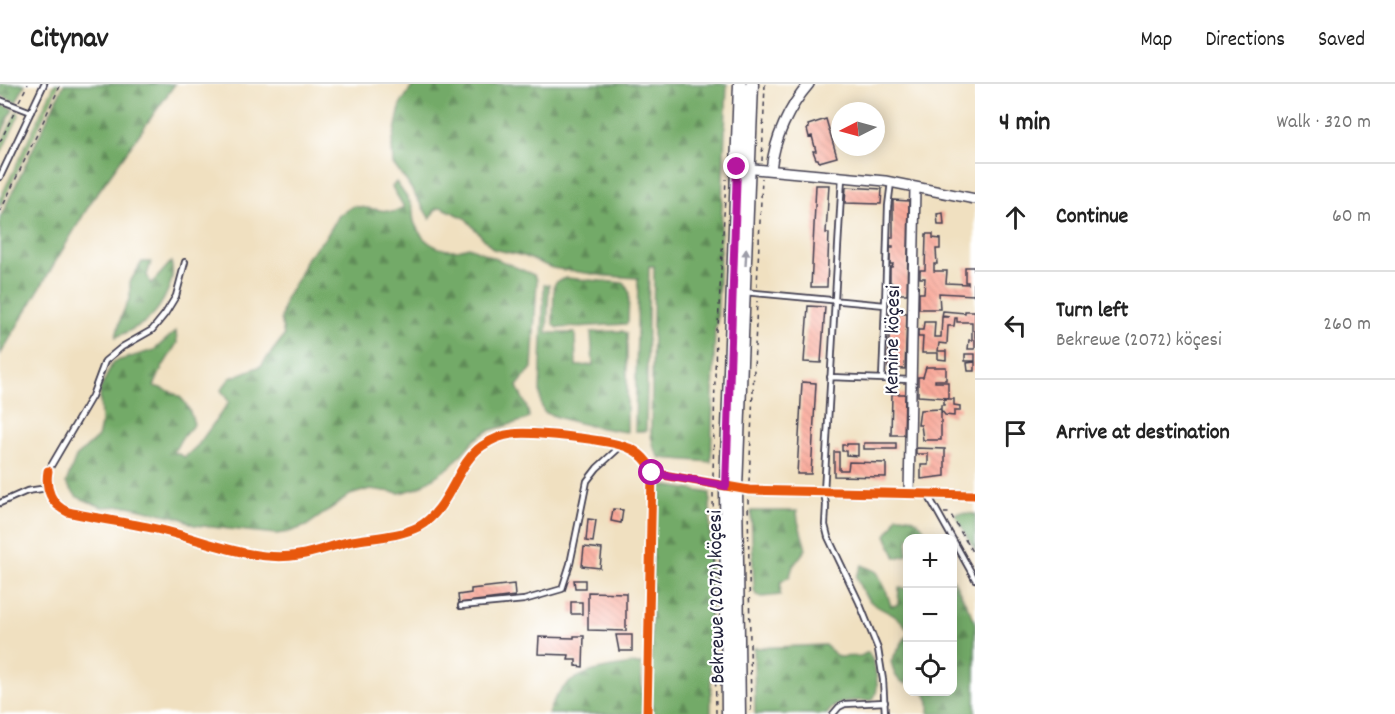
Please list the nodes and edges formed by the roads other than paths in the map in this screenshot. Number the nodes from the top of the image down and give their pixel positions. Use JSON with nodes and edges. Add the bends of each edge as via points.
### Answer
{"nodes":[{"id":1,"x":44,"y":84,"type":"edge"},
{"id":2,"x":740,"y":84,"type":"edge"},
{"id":3,"x":752,"y":84,"type":"edge"},
{"id":4,"x":809,"y":84,"type":"edge"},
{"id":5,"x":0,"y":100,"type":"edge"},
{"id":6,"x":31,"y":112,"type":"junction"},
{"id":7,"x":737,"y":167,"type":"junction"},
{"id":8,"x":761,"y":169,"type":"junction"},
{"id":9,"x":0,"y":177,"type":"edge"},
{"id":10,"x":842,"y":177,"type":"junction"},
{"id":11,"x":891,"y":183,"type":"junction"},
{"id":12,"x":915,"y":187,"type":"junction"},
{"id":13,"x":975,"y":199,"type":"edge"},
{"id":14,"x":185,"y":262,"type":"dead end"},
{"id":15,"x":744,"y":292,"type":"junction"},
{"id":16,"x":836,"y":299,"type":"junction"},
{"id":17,"x":885,"y":304,"type":"junction"},
{"id":18,"x":830,"y":377,"type":"junction"},
{"id":19,"x":882,"y":379,"type":"junction"},
{"id":20,"x":911,"y":380,"type":"junction"},
{"id":21,"x":622,"y":445,"type":"junction"},
{"id":22,"x":48,"y":471,"type":"joint"},
{"id":23,"x":652,"y":473,"type":"junction"},
{"id":24,"x":48,"y":488,"type":"junction"},
{"id":25,"x":737,"y":488,"type":"junction"},
{"id":26,"x":824,"y":492,"type":"junction"},
{"id":27,"x":909,"y":494,"type":"junction"},
{"id":28,"x":928,"y":494,"type":"junction"},
{"id":29,"x":975,"y":495,"type":"edge"},
{"id":30,"x":0,"y":502,"type":"edge"},
{"id":31,"x":975,"y":579,"type":"edge"},
{"id":32,"x":461,"y":606,"type":"dead end"},
{"id":33,"x":885,"y":702,"type":"junction"},
{"id":34,"x":647,"y":714,"type":"edge"},
{"id":35,"x":728,"y":714,"type":"edge"},
{"id":36,"x":738,"y":714,"type":"edge"},
{"id":37,"x":834,"y":714,"type":"edge"},
{"id":38,"x":885,"y":714,"type":"edge"}],
"edges":[{"from":1,"to":6,"type":"lane"},
{"from":2,"to":7,"type":"main road","name":"Bekrewe (2072) köçesi"},
{"from":3,"to":8,"type":"main road","name":"Bekrewe (2072) köçesi"},
{"from":4,"to":8,"type":"street"},
{"from":5,"to":6,"type":"lane"},
{"from":6,"to":9,"type":"lane"},
{"from":7,"to":8,"type":"street"},
{"from":7,"to":25,"type":"main road","name":"Bekrewe (2072) köçesi"},
{"from":8,"to":10,"type":"street"},
{"from":15,"to":8,"type":"main road","name":"Bekrewe (2072) köçesi","one_way":true},
{"from":10,"to":11,"type":"street"},
{"from":10,"to":16,"type":"lane"},
{"from":11,"to":12,"type":"street"},
{"from":11,"to":17,"type":"lane"},
{"from":12,"to":13,"type":"street"},
{"from":12,"to":20,"type":"street","name":"Kemine köçesi"},
{"from":14,"to":22,"type":"lane","via":[[176,296],[165,314],[152,330],[105,361],[92,396]]},
{"from":15,"to":16,"type":"lane"},
{"from":15,"to":25,"type":"main road","name":"Bekrewe (2072) köçesi"},
{"from":16,"to":17,"type":"lane"},
{"from":16,"to":18,"type":"lane"},
{"from":17,"to":19,"type":"lane"},
{"from":18,"to":19,"type":"lane"},
{"from":18,"to":26,"type":"lane"},
{"from":19,"to":20,"type":"lane"},
{"from":20,"to":27,"type":"street","name":"Kemine köçesi"},
{"from":21,"to":23,"type":"street","via":[[639,454]]},
{"from":21,"to":24,"type":"street","via":[[534,434],[504,435],[477,450],[436,512],[420,526],[285,557],[246,553],[152,528],[68,512],[58,506]]},
{"from":21,"to":32,"type":"lane","via":[[587,482],[562,589],[524,600]]},
{"from":22,"to":24,"type":"street"},
{"from":23,"to":25,"type":"street"},
{"from":23,"to":34,"type":"street"},
{"from":24,"to":30,"type":"lane"},
{"from":25,"to":26,"type":"street"},
{"from":25,"to":35,"type":"main road","name":"Bekrewe (2072) köçesi"},
{"from":25,"to":36,"type":"main road","name":"Bekrewe (2072) köçesi"},
{"from":26,"to":27,"type":"street"},
{"from":26,"to":33,"type":"lane","via":[[828,537],[878,649]]},
{"from":27,"to":28,"type":"street"},
{"from":28,"to":29,"type":"street"},
{"from":28,"to":31,"type":"lane"},
{"from":33,"to":37,"type":"lane","via":[[845,704]]},
{"from":33,"to":38,"type":"lane"}]}
